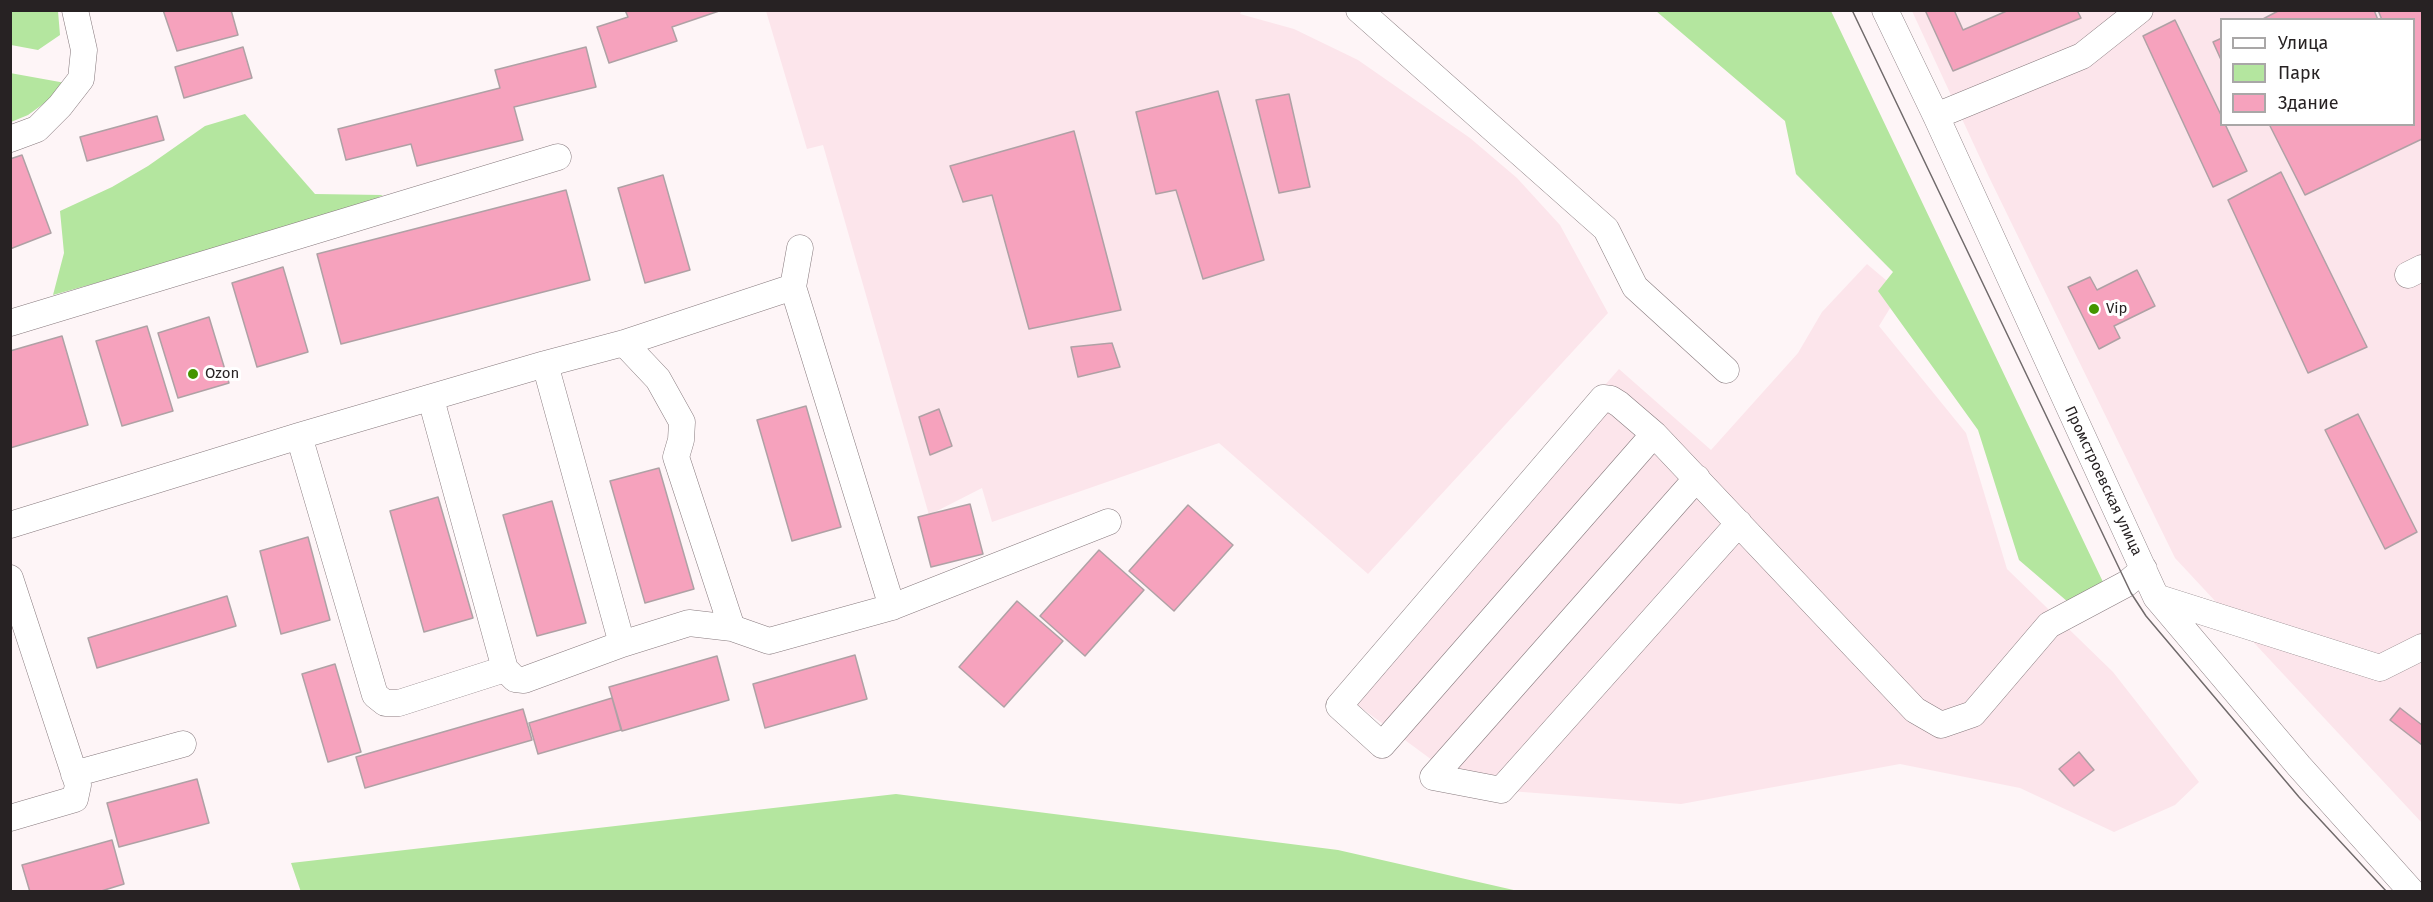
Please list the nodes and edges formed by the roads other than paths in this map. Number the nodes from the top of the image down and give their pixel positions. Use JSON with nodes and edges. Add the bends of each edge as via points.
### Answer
{"nodes":[{"id":1,"x":75,"y":10,"type":"edge"},
{"id":2,"x":1359,"y":10,"type":"edge"},
{"id":3,"x":1885,"y":10,"type":"edge"},
{"id":4,"x":2140,"y":10,"type":"edge"},
{"id":5,"x":1936,"y":116,"type":"junction"},
{"id":6,"x":10,"y":139,"type":"edge"},
{"id":7,"x":558,"y":157,"type":"dead end"},
{"id":8,"x":800,"y":248,"type":"dead end"},
{"id":9,"x":793,"y":288,"type":"junction"},
{"id":10,"x":10,"y":323,"type":"edge"},
{"id":11,"x":624,"y":344,"type":"junction"},
{"id":12,"x":545,"y":364,"type":"junction"},
{"id":13,"x":1726,"y":370,"type":"dead end"},
{"id":14,"x":431,"y":399,"type":"junction"},
{"id":15,"x":1654,"y":435,"type":"junction"},
{"id":16,"x":299,"y":436,"type":"junction"},
{"id":17,"x":1696,"y":477,"type":"junction"},
{"id":18,"x":1108,"y":522,"type":"dead end"},
{"id":19,"x":1739,"y":523,"type":"junction"},
{"id":20,"x":10,"y":525,"type":"edge"},
{"id":21,"x":2144,"y":569,"type":"junction"},
{"id":22,"x":10,"y":578,"type":"edge"},
{"id":23,"x":2156,"y":597,"type":"junction"},
{"id":24,"x":892,"y":607,"type":"junction"},
{"id":25,"x":732,"y":628,"type":"junction"},
{"id":26,"x":622,"y":644,"type":"junction"},
{"id":27,"x":2422,"y":648,"type":"edge"},
{"id":28,"x":505,"y":669,"type":"junction"},
{"id":29,"x":183,"y":744,"type":"dead end"},
{"id":30,"x":74,"y":774,"type":"junction"},
{"id":31,"x":10,"y":818,"type":"edge"},
{"id":32,"x":2412,"y":891,"type":"edge"}],
"edges":[{"from":1,"to":6,"type":"street","via":[[84,50],[81,79],[38,129]]},
{"from":2,"to":13,"type":"street","via":[[1606,229],[1635,287]]},
{"from":3,"to":5,"type":"street","name":"Промстроевская улица"},
{"from":4,"to":5,"type":"street","via":[[2082,56]]},
{"from":5,"to":21,"type":"street","name":"Промстроевская улица"},
{"from":7,"to":10,"type":"street"},
{"from":8,"to":9,"type":"street"},
{"from":9,"to":11,"type":"street"},
{"from":9,"to":24,"type":"street"},
{"from":11,"to":12,"type":"street"},
{"from":11,"to":25,"type":"street","via":[[658,379],[682,422],[676,457]]},
{"from":12,"to":14,"type":"street"},
{"from":12,"to":26,"type":"street"},
{"from":14,"to":16,"type":"street"},
{"from":14,"to":28,"type":"street"},
{"from":15,"to":15,"type":"street","via":[[1618,404],[1603,398],[1339,706],[1382,744]]},
{"from":15,"to":17,"type":"street"},
{"from":16,"to":20,"type":"street"},
{"from":16,"to":28,"type":"street","via":[[375,695],[385,703],[399,703]]},
{"from":17,"to":19,"type":"street"},
{"from":17,"to":19,"type":"street","via":[[1433,777],[1501,790]]},
{"from":18,"to":24,"type":"street"},
{"from":19,"to":21,"type":"street","via":[[1915,710],[1941,725],[1973,714],[2049,625],[2126,584]]},
{"from":21,"to":23,"type":"street","name":"Промстроевская улица"},
{"from":22,"to":30,"type":"street"},
{"from":23,"to":27,"type":"street","via":[[2380,668]]},
{"from":23,"to":32,"type":"street","name":"Промстроевская улица","via":[[2299,766]]},
{"from":24,"to":25,"type":"street","via":[[769,641]]},
{"from":25,"to":26,"type":"street","via":[[689,623]]},
{"from":26,"to":28,"type":"street","via":[[525,681],[515,679]]},
{"from":29,"to":30,"type":"street"},
{"from":30,"to":31,"type":"street","via":[[78,785],[75,799]]}]}
